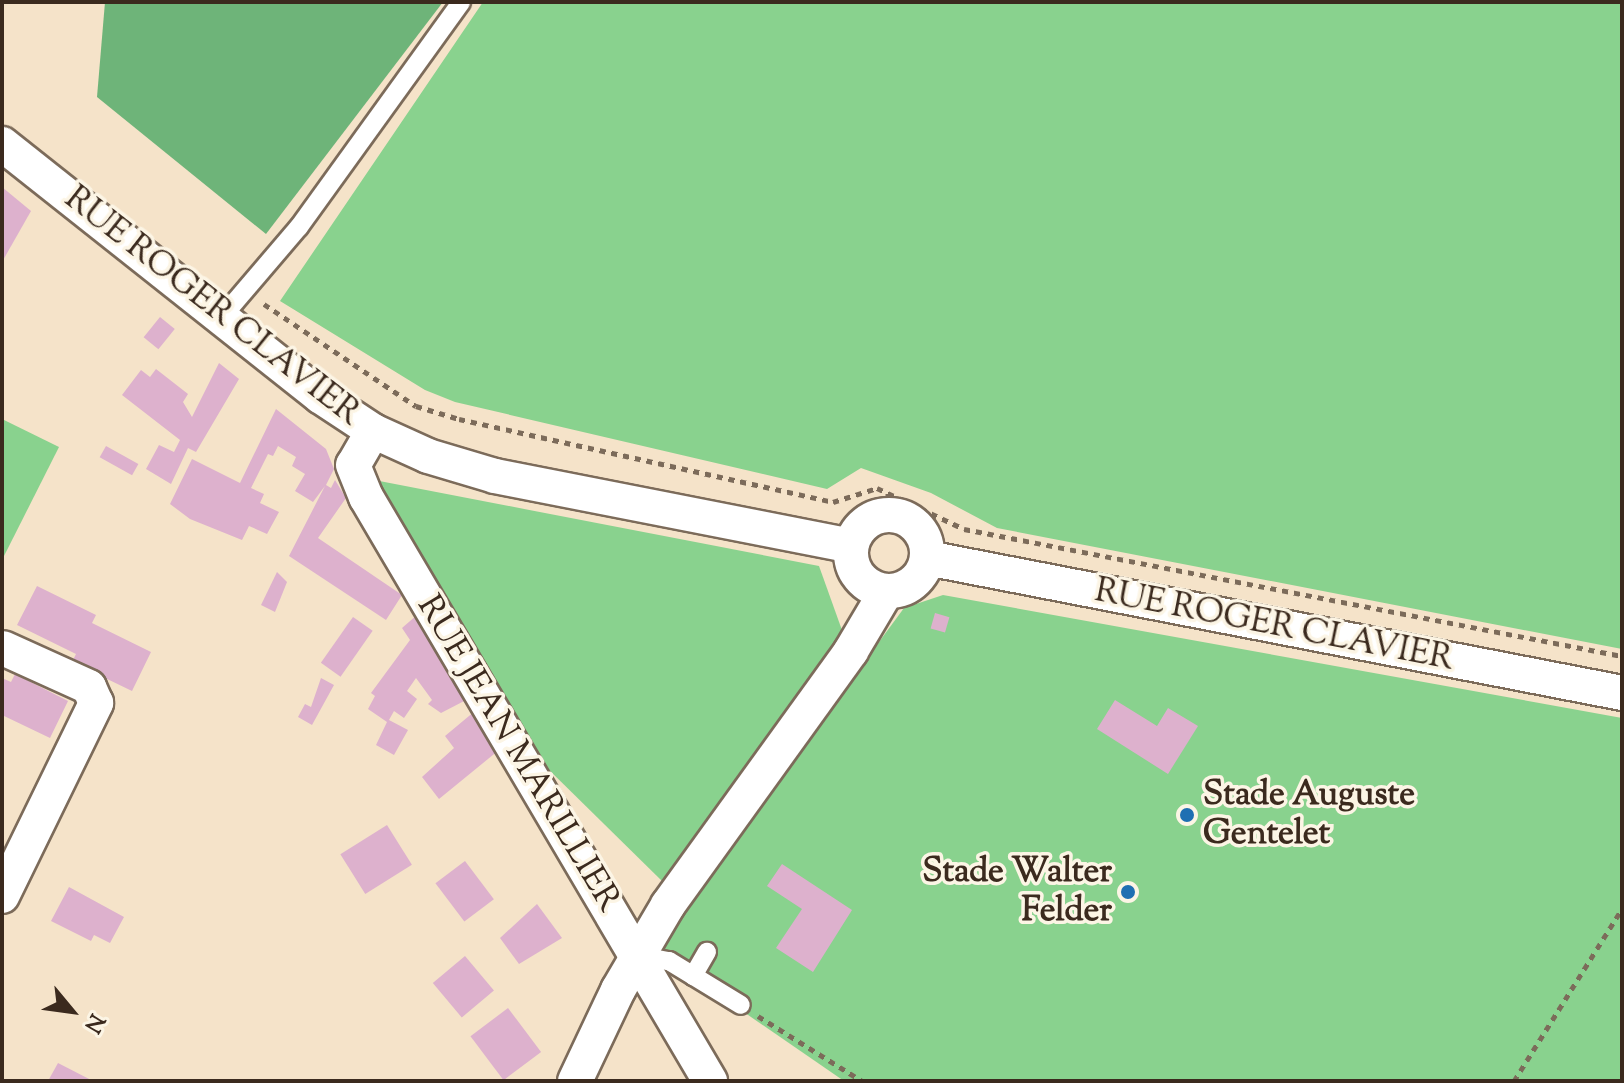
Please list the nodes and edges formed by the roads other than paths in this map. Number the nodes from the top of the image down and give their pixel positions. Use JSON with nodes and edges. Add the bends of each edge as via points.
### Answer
{"nodes":[{"id":1,"x":461,"y":2,"type":"edge"},
{"id":2,"x":2,"y":144,"type":"edge"},
{"id":3,"x":222,"y":317,"type":"junction"},
{"id":4,"x":373,"y":431,"type":"junction"},
{"id":5,"x":851,"y":546,"type":"junction"},
{"id":6,"x":927,"y":558,"type":"junction"},
{"id":7,"x":886,"y":592,"type":"junction"},
{"id":8,"x":3,"y":648,"type":"edge"},
{"id":9,"x":1622,"y":693,"type":"edge"},
{"id":10,"x":3,"y":893,"type":"edge"},
{"id":11,"x":707,"y":952,"type":"dead end"},
{"id":12,"x":637,"y":955,"type":"junction"},
{"id":13,"x":693,"y":976,"type":"junction"},
{"id":14,"x":741,"y":1005,"type":"road end"},
{"id":15,"x":575,"y":1081,"type":"edge"},
{"id":16,"x":710,"y":1081,"type":"edge"}],
"edges":[{"from":1,"to":3,"type":"lane","via":[[299,227]]},
{"from":2,"to":3,"type":"street","name":"RUE ROGER CLAVIER"},
{"from":3,"to":4,"type":"street","name":"RUE ROGER CLAVIER","via":[[320,396]]},
{"from":4,"to":5,"type":"street","name":"RUE ROGER CLAVIER","via":[[428,456],[495,476]]},
{"from":4,"to":12,"type":"street","name":"RUE JEAN MARILLIER","via":[[353,465],[366,497]]},
{"from":5,"to":6,"type":"street","via":[[888,504],[919,530]]},
{"from":5,"to":7,"type":"street","via":[[855,572],[872,588]]},
{"from":6,"to":7,"type":"street","via":[[909,586]]},
{"from":6,"to":9,"type":"street","name":"RUE ROGER CLAVIER"},
{"from":7,"to":12,"type":"street","via":[[851,651]]},
{"from":8,"to":10,"type":"street","via":[[89,687],[96,703]]},
{"from":11,"to":13,"type":"lane"},
{"from":12,"to":13,"type":"lane","via":[[669,961]]},
{"from":12,"to":15,"type":"street"},
{"from":12,"to":16,"type":"street"},
{"from":13,"to":14,"type":"lane"}]}
